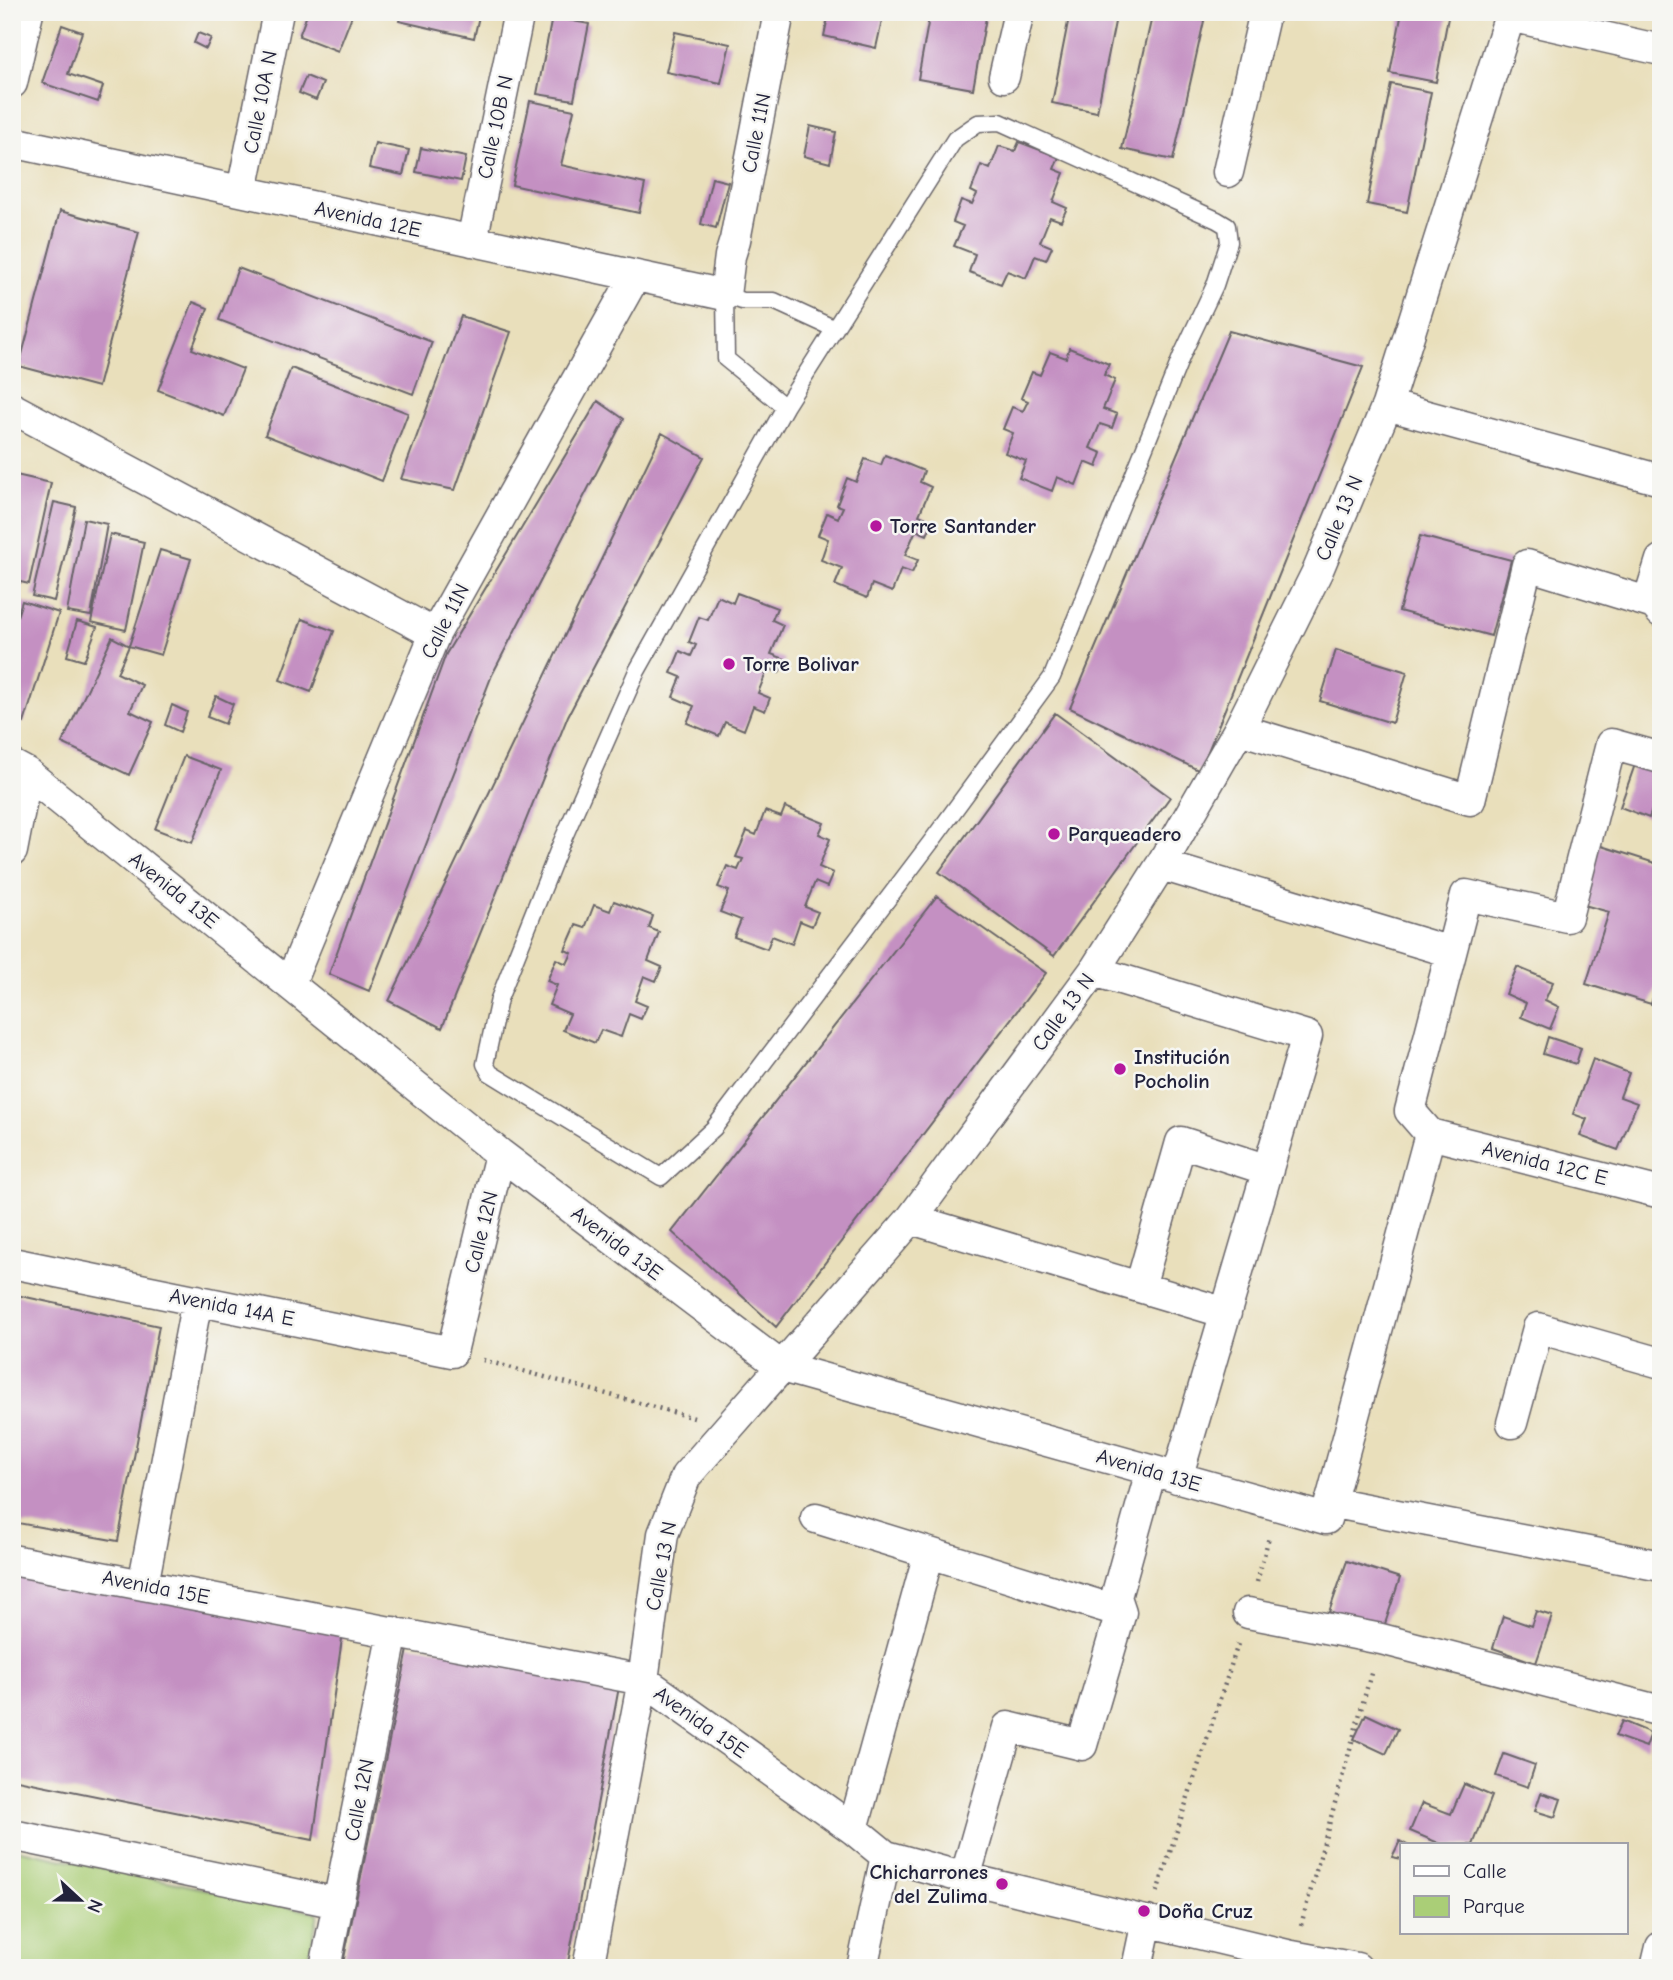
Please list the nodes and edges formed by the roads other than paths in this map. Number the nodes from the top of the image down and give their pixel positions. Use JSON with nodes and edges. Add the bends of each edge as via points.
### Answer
{"nodes":[{"id":1,"x":28,"y":12,"type":"edge"},
{"id":2,"x":278,"y":12,"type":"edge"},
{"id":3,"x":519,"y":12,"type":"edge"},
{"id":4,"x":779,"y":12,"type":"edge"},
{"id":5,"x":1019,"y":12,"type":"edge"},
{"id":6,"x":1265,"y":12,"type":"edge"},
{"id":7,"x":1511,"y":14,"type":"edge"},
{"id":8,"x":1661,"y":50,"type":"edge"},
{"id":9,"x":1004,"y":77,"type":"dead end"},
{"id":10,"x":12,"y":83,"type":"edge"},
{"id":11,"x":12,"y":142,"type":"edge"},
{"id":12,"x":1228,"y":172,"type":"dead end"},
{"id":13,"x":242,"y":191,"type":"junction"},
{"id":14,"x":472,"y":241,"type":"junction"},
{"id":15,"x":635,"y":276,"type":"junction"},
{"id":16,"x":725,"y":295,"type":"junction"},
{"id":17,"x":835,"y":329,"type":"junction"},
{"id":18,"x":1387,"y":405,"type":"junction"},
{"id":19,"x":785,"y":407,"type":"junction"},
{"id":20,"x":12,"y":408,"type":"edge"},
{"id":21,"x":1661,"y":480,"type":"edge"},
{"id":22,"x":1661,"y":560,"type":"edge"},
{"id":23,"x":1655,"y":607,"type":"edge"},
{"id":24,"x":435,"y":634,"type":"junction"},
{"id":25,"x":1239,"y":729,"type":"junction"},
{"id":26,"x":1661,"y":758,"type":"edge"},
{"id":27,"x":20,"y":769,"type":"edge"},
{"id":28,"x":12,"y":851,"type":"edge"},
{"id":29,"x":1161,"y":865,"type":"junction"},
{"id":30,"x":1451,"y":952,"type":"junction"},
{"id":31,"x":1094,"y":971,"type":"junction"},
{"id":32,"x":290,"y":983,"type":"junction"},
{"id":33,"x":1430,"y":1134,"type":"junction"},
{"id":34,"x":500,"y":1154,"type":"junction"},
{"id":35,"x":1268,"y":1170,"type":"junction"},
{"id":36,"x":1661,"y":1193,"type":"edge"},
{"id":37,"x":911,"y":1219,"type":"junction"},
{"id":38,"x":12,"y":1263,"type":"edge"},
{"id":39,"x":1140,"y":1287,"type":"junction"},
{"id":40,"x":197,"y":1300,"type":"junction"},
{"id":41,"x":1226,"y":1313,"type":"junction"},
{"id":42,"x":452,"y":1352,"type":"joint"},
{"id":43,"x":1661,"y":1363,"type":"edge"},
{"id":44,"x":782,"y":1367,"type":"junction"},
{"id":45,"x":1512,"y":1423,"type":"dead end"},
{"id":46,"x":1164,"y":1475,"type":"junction"},
{"id":47,"x":1328,"y":1511,"type":"junction"},
{"id":48,"x":816,"y":1518,"type":"dead end"},
{"id":49,"x":929,"y":1553,"type":"junction"},
{"id":50,"x":12,"y":1560,"type":"edge"},
{"id":51,"x":1661,"y":1566,"type":"edge"},
{"id":52,"x":143,"y":1585,"type":"junction"},
{"id":53,"x":1121,"y":1612,"type":"junction"},
{"id":54,"x":1248,"y":1613,"type":"road end"},
{"id":55,"x":393,"y":1632,"type":"junction"},
{"id":56,"x":643,"y":1680,"type":"junction"},
{"id":57,"x":1661,"y":1711,"type":"edge"},
{"id":58,"x":853,"y":1829,"type":"junction"},
{"id":59,"x":12,"y":1835,"type":"edge"},
{"id":60,"x":886,"y":1856,"type":"junction"},
{"id":61,"x":965,"y":1878,"type":"junction"},
{"id":62,"x":338,"y":1903,"type":"junction"},
{"id":63,"x":1147,"y":1921,"type":"junction"},
{"id":64,"x":1661,"y":1948,"type":"edge"},
{"id":65,"x":325,"y":1968,"type":"edge"},
{"id":66,"x":588,"y":1968,"type":"edge"},
{"id":67,"x":862,"y":1968,"type":"edge"},
{"id":68,"x":1137,"y":1968,"type":"edge"},
{"id":69,"x":1357,"y":1968,"type":"edge"},
{"id":70,"x":1656,"y":1968,"type":"edge"}],
"edges":[{"from":1,"to":10,"type":"street"},
{"from":2,"to":13,"type":"street","name":"Calle 10A N"},
{"from":3,"to":14,"type":"street","name":"Calle 10B N"},
{"from":4,"to":16,"type":"street","name":"Calle 11N"},
{"from":5,"to":9,"type":"street"},
{"from":6,"to":12,"type":"street"},
{"from":7,"to":8,"type":"street"},
{"from":7,"to":18,"type":"street","name":"Calle 13 N"},
{"from":11,"to":13,"type":"street","name":"Avenida 12E"},
{"from":13,"to":14,"type":"street","name":"Avenida 12E"},
{"from":14,"to":15,"type":"street","name":"Avenida 12E"},
{"from":15,"to":16,"type":"street","name":"Avenida 12E"},
{"from":15,"to":24,"type":"street","name":"Calle 11N"},
{"from":16,"to":17,"type":"lane","via":[[742,302],[774,301]]},
{"from":16,"to":19,"type":"lane","via":[[726,359]]},
{"from":17,"to":19,"type":"lane"},
{"from":17,"to":19,"type":"lane","via":[[955,139],[978,123],[1000,122],[1227,226],[1229,242],[1215,285],[1182,355],[1052,677],[713,1128],[661,1177],[490,1073],[485,1064],[499,999],[637,671]]},
{"from":18,"to":21,"type":"street"},
{"from":18,"to":25,"type":"street","name":"Calle 13 N","via":[[1318,570]]},
{"from":20,"to":24,"type":"street"},
{"from":22,"to":23,"type":"street"},
{"from":23,"to":25,"type":"street","via":[[1527,565],[1470,800]]},
{"from":24,"to":32,"type":"street","name":"Calle 11N"},
{"from":25,"to":29,"type":"street","name":"Calle 13 N"},
{"from":26,"to":30,"type":"street","via":[[1611,744],[1567,917],[1466,895]]},
{"from":27,"to":28,"type":"street"},
{"from":27,"to":32,"type":"street","name":"Avenida 13E"},
{"from":29,"to":30,"type":"street"},
{"from":29,"to":31,"type":"street","name":"Calle 13 N"},
{"from":30,"to":33,"type":"street","via":[[1410,1111]]},
{"from":31,"to":35,"type":"street","via":[[1307,1036]]},
{"from":31,"to":37,"type":"street","name":"Calle 13 N"},
{"from":32,"to":34,"type":"street","name":"Avenida 13E"},
{"from":33,"to":36,"type":"street","name":"Avenida 12C E"},
{"from":33,"to":47,"type":"street"},
{"from":34,"to":42,"type":"street","name":"Calle 12N"},
{"from":34,"to":44,"type":"street","name":"Avenida 13E"},
{"from":35,"to":39,"type":"street","via":[[1181,1142]]},
{"from":35,"to":41,"type":"street"},
{"from":37,"to":39,"type":"street"},
{"from":37,"to":44,"type":"street","name":"Calle 13 N"},
{"from":38,"to":40,"type":"street","name":"Avenida 14A E"},
{"from":39,"to":41,"type":"street"},
{"from":40,"to":42,"type":"street","name":"Avenida 14A E"},
{"from":40,"to":52,"type":"street"},
{"from":41,"to":46,"type":"street"},
{"from":43,"to":45,"type":"street","via":[[1538,1328]]},
{"from":44,"to":46,"type":"street","name":"Avenida 13E"},
{"from":44,"to":56,"type":"street","name":"Calle 13 N","via":[[686,1476],[663,1534]]},
{"from":46,"to":47,"type":"street","name":"Avenida 13E","via":[[1278,1506]]},
{"from":46,"to":53,"type":"street","via":[[1116,1597]]},
{"from":47,"to":51,"type":"street","name":"Avenida 13E"},
{"from":48,"to":49,"type":"street"},
{"from":49,"to":53,"type":"street"},
{"from":49,"to":58,"type":"street"},
{"from":50,"to":52,"type":"street","name":"Avenida 15E"},
{"from":52,"to":55,"type":"street","name":"Avenida 15E"},
{"from":53,"to":61,"type":"street","via":[[1082,1745],[1008,1727]]},
{"from":54,"to":57,"type":"street","via":[[1381,1639]]},
{"from":55,"to":56,"type":"street","name":"Avenida 15E"},
{"from":55,"to":62,"type":"street","name":"Calle 12N"},
{"from":56,"to":58,"type":"street","name":"Avenida 15E"},
{"from":56,"to":66,"type":"street","name":"Calle 13 N"},
{"from":58,"to":60,"type":"street","name":"Avenida 15E"},
{"from":59,"to":62,"type":"street"},
{"from":60,"to":61,"type":"street","name":"Avenida 15E"},
{"from":60,"to":67,"type":"street"},
{"from":61,"to":63,"type":"street","name":"Avenida 15E"},
{"from":62,"to":65,"type":"street","name":"Calle 12N"},
{"from":63,"to":68,"type":"street"},
{"from":63,"to":69,"type":"street","name":"Avenida 15E"},
{"from":64,"to":70,"type":"street"}]}
